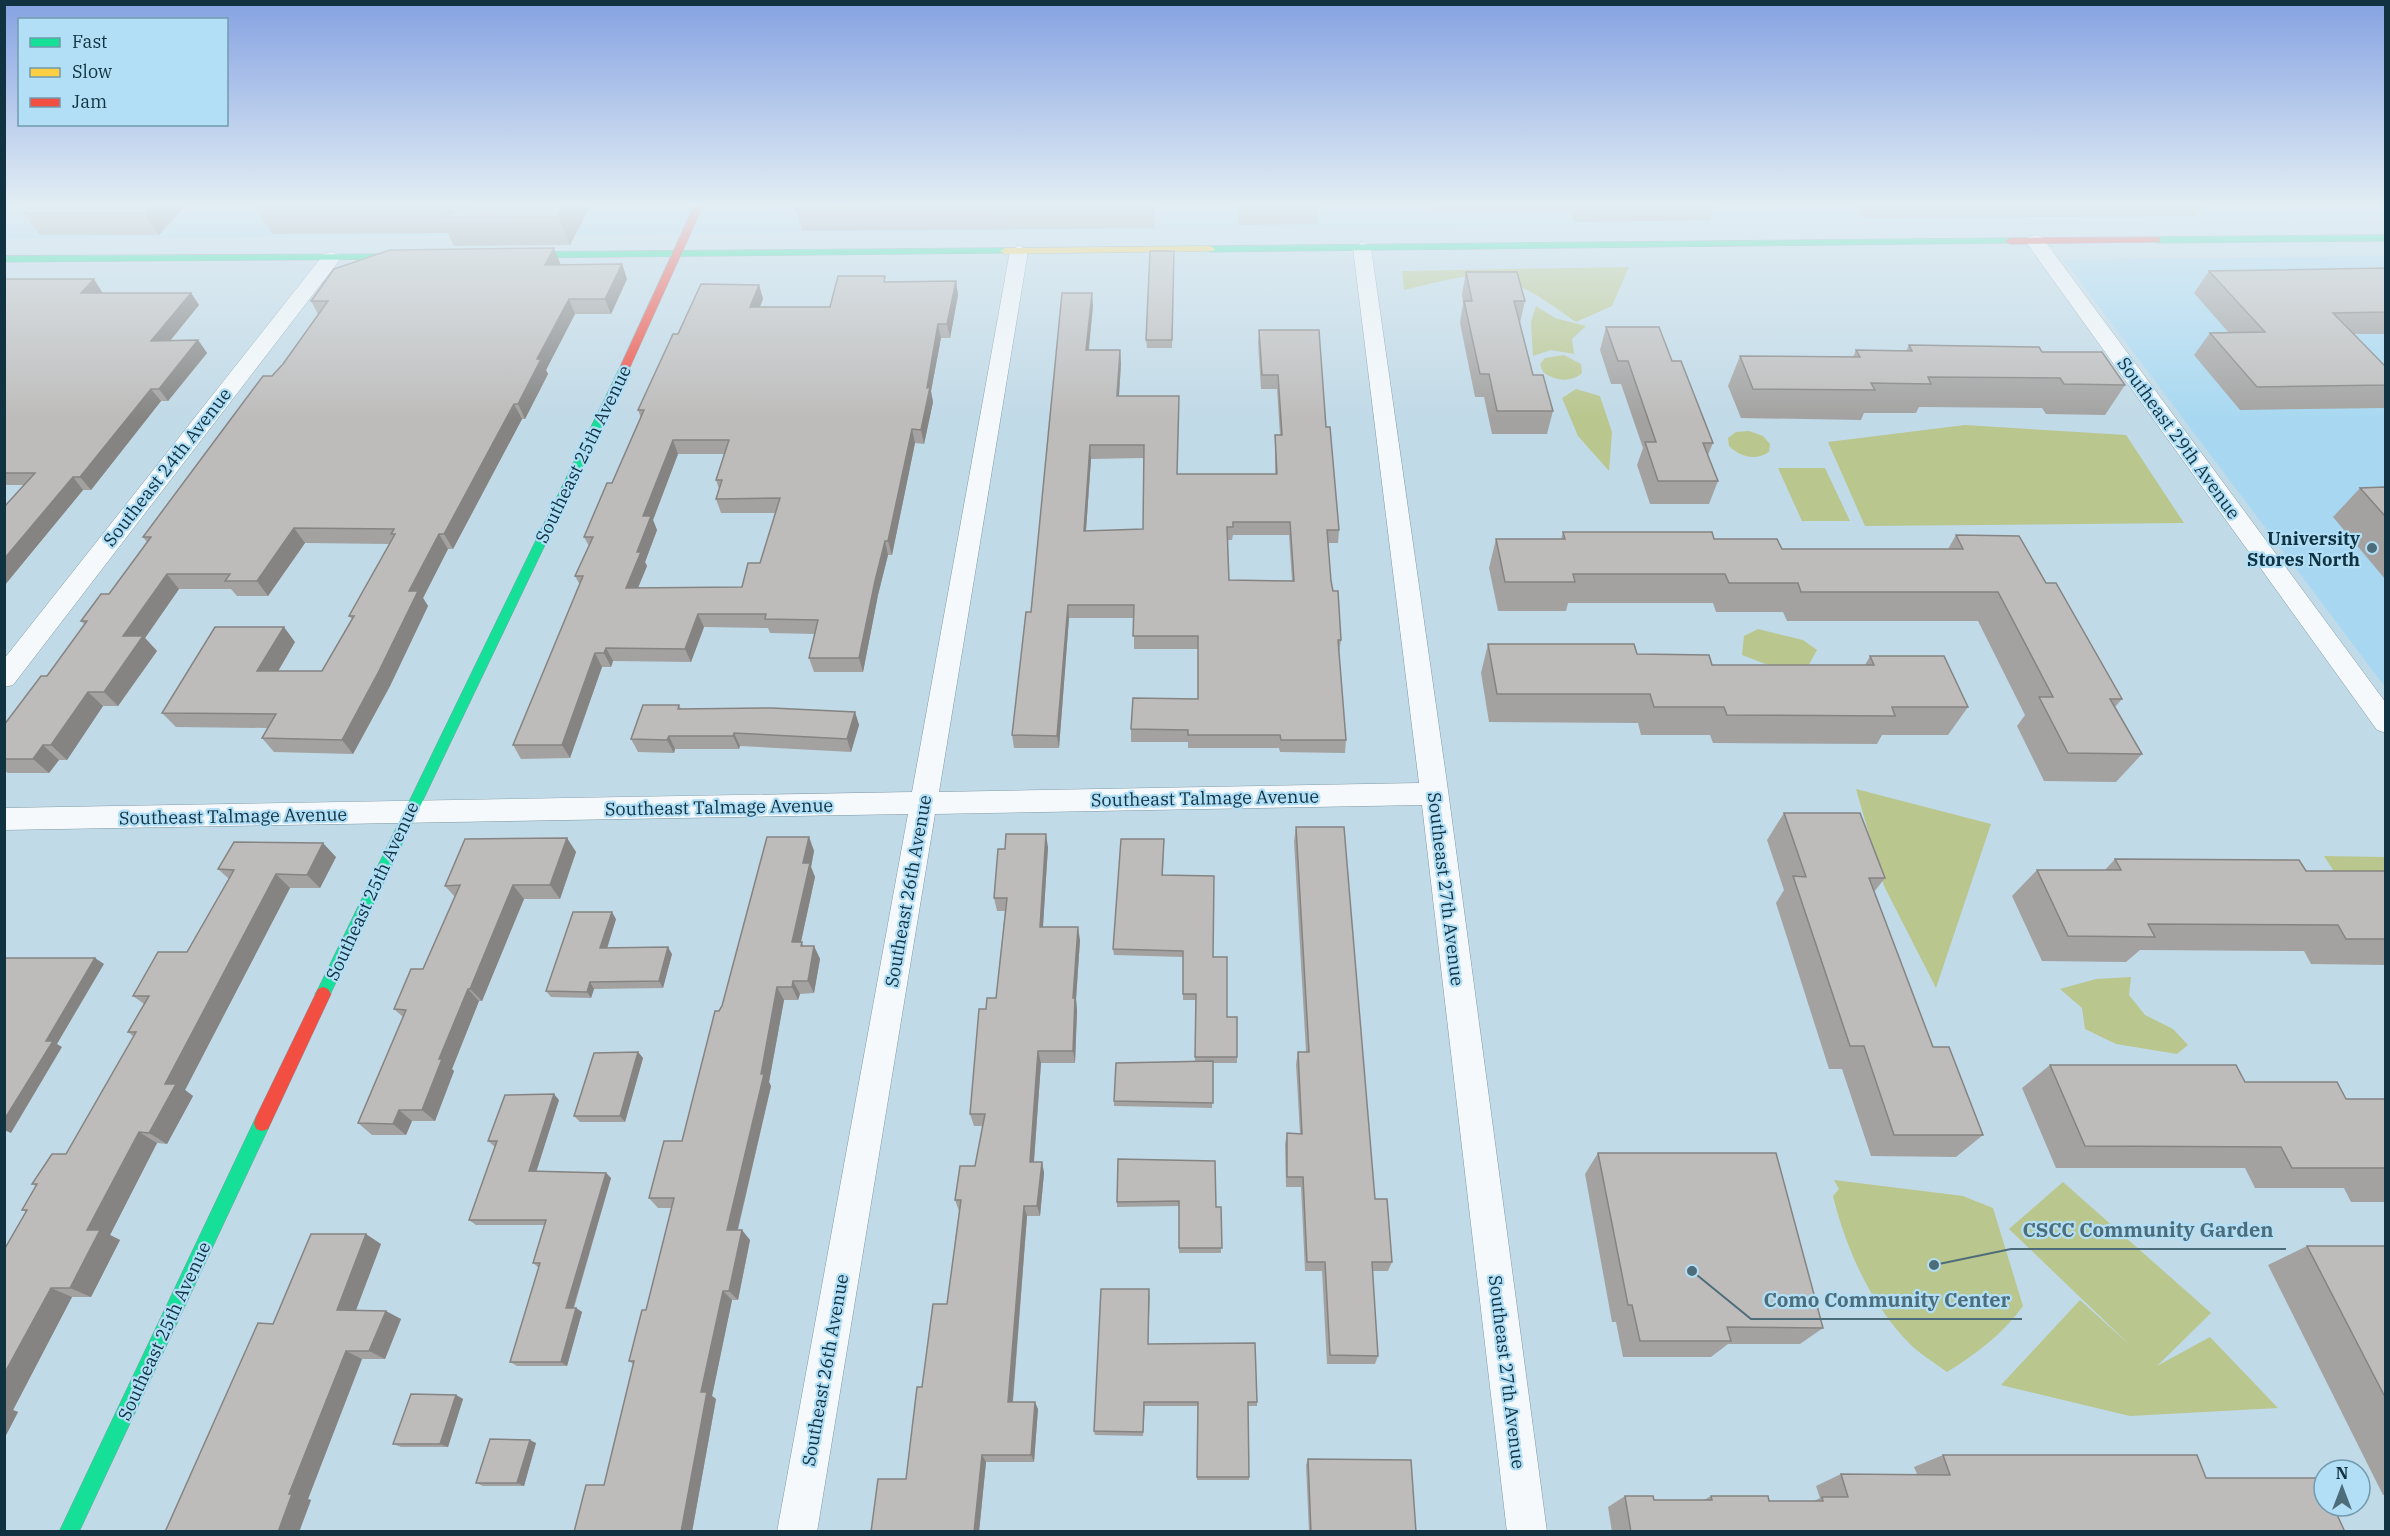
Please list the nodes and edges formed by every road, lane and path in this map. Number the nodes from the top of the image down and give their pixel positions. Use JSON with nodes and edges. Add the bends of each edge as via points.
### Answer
{"nodes":[{"id":1,"x":317,"y":276,"type":"edge"},
{"id":2,"x":667,"y":276,"type":"edge"},
{"id":3,"x":1015,"y":276,"type":"edge"},
{"id":4,"x":1366,"y":276,"type":"edge"},
{"id":5,"x":2060,"y":276,"type":"edge"},
{"id":6,"x":4,"y":678,"type":"edge"},
{"id":7,"x":2385,"y":723,"type":"edge"},
{"id":8,"x":1434,"y":794,"type":"junction"},
{"id":9,"x":924,"y":803,"type":"junction"},
{"id":10,"x":409,"y":812,"type":"junction"},
{"id":11,"x":4,"y":819,"type":"edge"},
{"id":12,"x":69,"y":1532,"type":"edge"},
{"id":13,"x":798,"y":1532,"type":"edge"},
{"id":14,"x":1527,"y":1532,"type":"edge"}],
"edges":[{"from":1,"to":6,"type":"street","name":"Southeast 24th Avenue"},
{"from":2,"to":10,"type":"main road","name":"Southeast 25th Avenue"},
{"from":3,"to":9,"type":"street","name":"Southeast 26th Avenue"},
{"from":4,"to":8,"type":"street","name":"Southeast 27th Avenue"},
{"from":5,"to":7,"type":"street","name":"Southeast 29th Avenue"},
{"from":8,"to":9,"type":"street","name":"Southeast Talmage Avenue"},
{"from":8,"to":14,"type":"street","name":"Southeast 27th Avenue"},
{"from":9,"to":10,"type":"street","name":"Southeast Talmage Avenue"},
{"from":9,"to":13,"type":"street","name":"Southeast 26th Avenue"},
{"from":10,"to":11,"type":"street","name":"Southeast Talmage Avenue"},
{"from":10,"to":12,"type":"main road","name":"Southeast 25th Avenue"}]}
